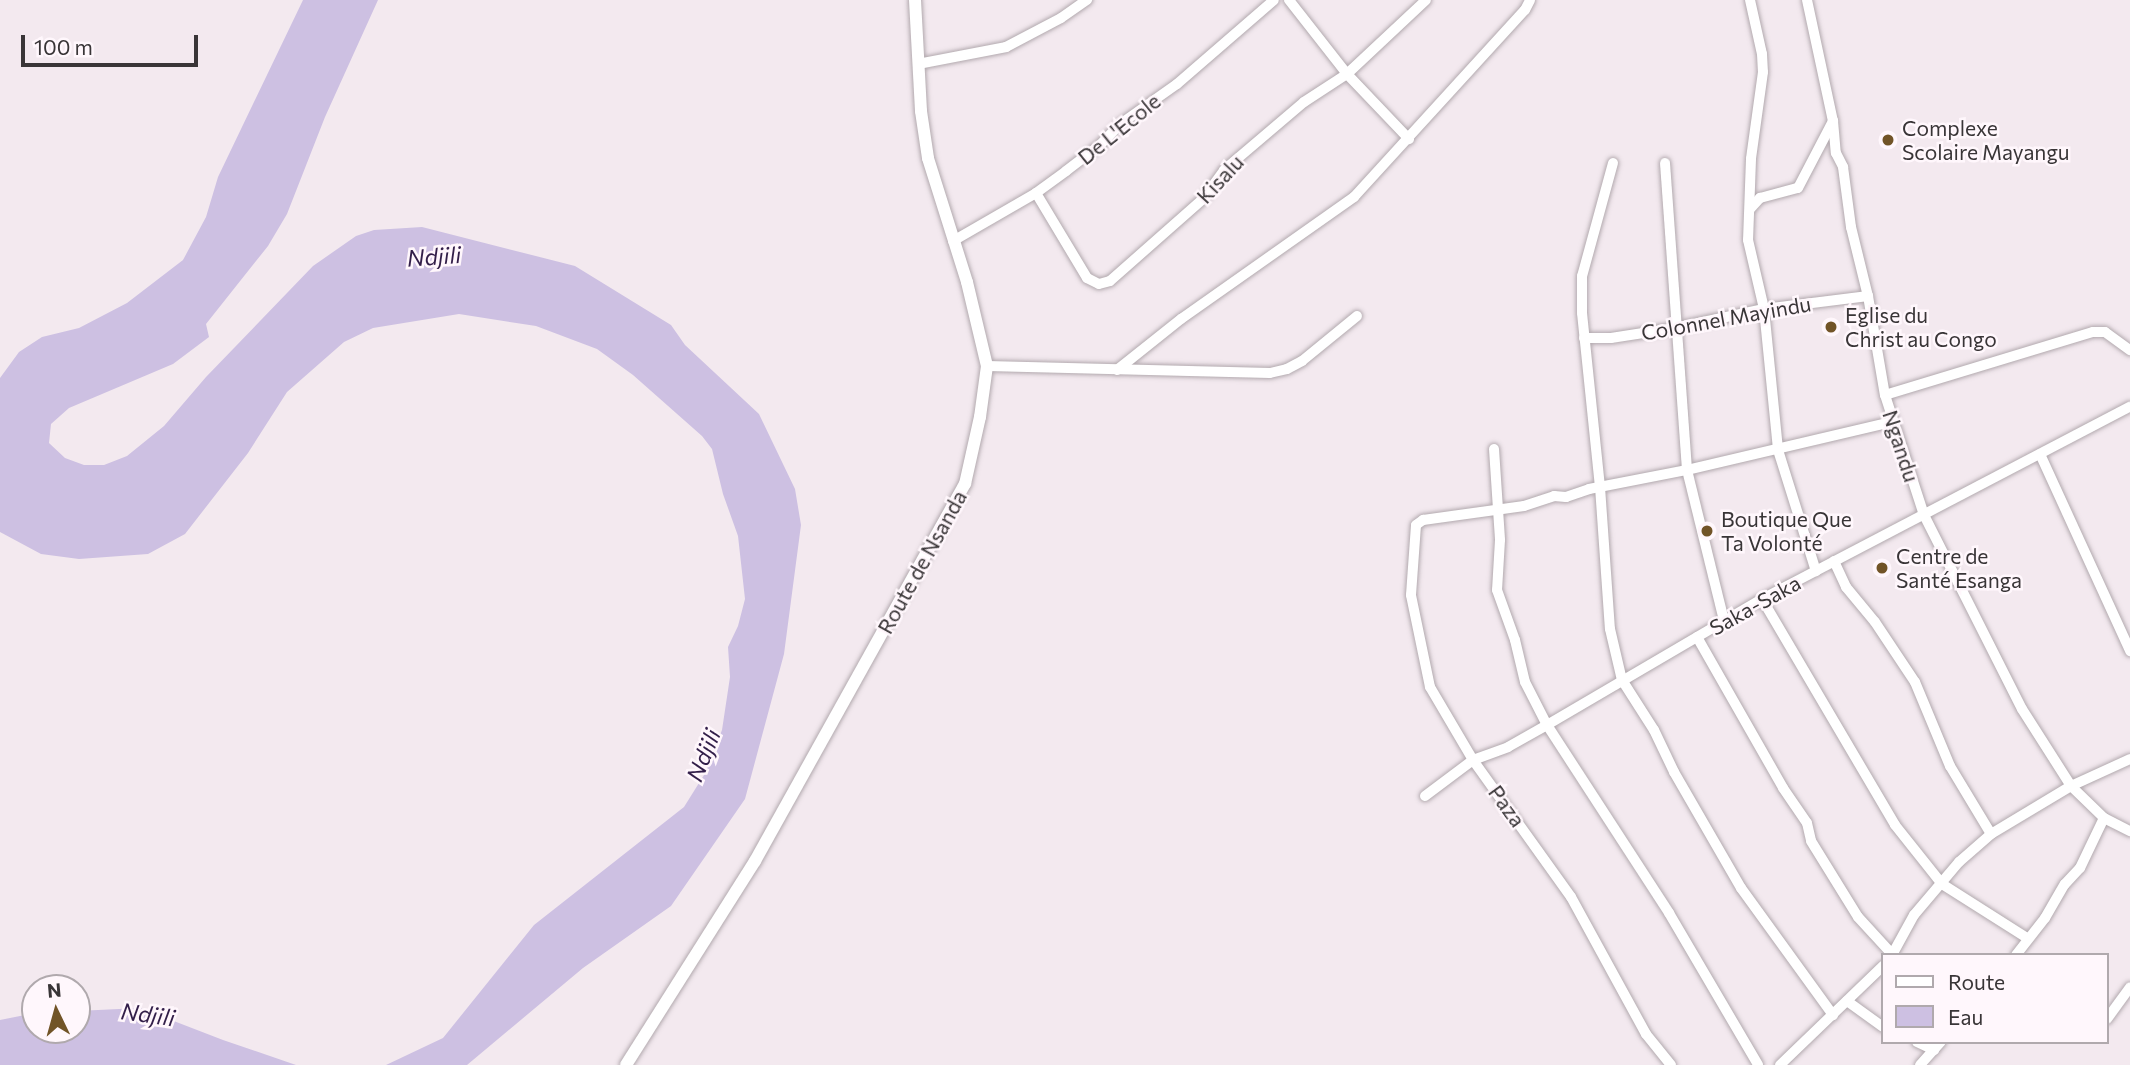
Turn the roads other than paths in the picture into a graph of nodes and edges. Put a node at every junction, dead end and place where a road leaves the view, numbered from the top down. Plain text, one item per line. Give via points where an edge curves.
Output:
1 (915, 0) edge
2 (1087, 0) edge
3 (1274, 0) edge
4 (1289, 0) edge
5 (1426, 0) edge
6 (1530, 0) edge
7 (1750, 0) edge
8 (1807, 0) edge
9 (918, 64) junction
10 (1347, 74) junction
11 (1833, 121) junction
12 (1409, 139) junction
13 (1613, 163) dead end
14 (1665, 163) dead end
15 (1036, 192) junction
16 (1750, 209) junction
17 (953, 241) junction
18 (1868, 296) junction
19 (1764, 309) junction
20 (1357, 316) dead end
21 (1675, 328) junction
22 (1584, 338) junction
23 (2130, 349) edge
24 (987, 366) junction
25 (1117, 370) junction
26 (1885, 396) junction
27 (2130, 407) edge
28 (1892, 422) junction
29 (1494, 449) dead end
30 (1778, 450) junction
31 (2040, 454) junction
32 (1687, 470) junction
33 (1600, 487) junction
34 (1496, 510) junction
35 (1924, 515) junction
36 (1834, 561) junction
37 (1816, 571) junction
38 (1762, 599) junction
39 (1724, 621) junction
40 (1697, 637) junction
41 (2130, 651) edge
42 (1622, 680) junction
43 (1547, 725) junction
44 (2130, 759) edge
45 (1473, 760) junction
46 (2071, 786) junction
47 (1425, 796) dead end
48 (2104, 818) junction
49 (2130, 831) edge
50 (1991, 834) junction
51 (1942, 884) junction
52 (2027, 938) junction
53 (1892, 953) edge
54 (1894, 953) edge
55 (2017, 953) edge
56 (1882, 967) edge
57 (2130, 987) edge
58 (1847, 1000) junction
59 (1833, 1015) junction
60 (2109, 1015) edge
61 (1882, 1026) edge
62 (1938, 1046) edge
63 (626, 1065) edge
64 (1671, 1065) edge
65 (1758, 1065) edge
66 (1780, 1065) edge
67 (1920, 1065) edge

1 - 9 street, Route de Nsanda
2 - 9 street via 1006,47
3 - 15 street, De L'Ecole via 1177,84
4 - 10 street
5 - 10 street, Kisalu
6 - 12 street
7 - 16 street via 1763,72 1751,159
8 - 11 street, Ngandu
9 - 17 street, Route de Nsanda via 928,158
10 - 12 street
10 - 15 street, Kisalu via 1304,102 1224,170 1204,198 1110,281 1099,284 1087,278
11 - 16 street via 1798,188 1760,198
11 - 18 street, Ngandu via 1850,227
12 - 25 street via 1354,197
13 - 22 street via 1582,276
14 - 21 street
15 - 17 street, De L'Ecole
16 - 19 street via 1748,240
17 - 24 street, Route de Nsanda
18 - 19 street, Colonnel Mayindu
18 - 26 street, Ngandu
19 - 21 street, Colonnel Mayindu
19 - 30 street
20 - 25 street via 1302,361 1270,373
21 - 22 street, Colonnel Mayindu
21 - 32 street
22 - 33 street
23 - 26 street via 2105,332 2093,332
24 - 25 street
24 - 63 street, Route de Nsanda via 965,484 755,861
26 - 28 street, Ngandu
27 - 31 street, Saka-Saka
28 - 30 street
28 - 35 street, Ngandu
29 - 34 street
30 - 32 street
30 - 37 street
31 - 35 street, Saka-Saka
31 - 41 street
32 - 33 street
32 - 39 street
33 - 34 street
33 - 42 street via 1611,629
34 - 43 street via 1500,540 1497,590 1516,640 1525,682
34 - 45 street, Paza via 1423,520 1416,525 1410,595 1427,680
35 - 36 street, Saka-Saka
35 - 46 street, Ngandu via 2022,709
36 - 37 street, Saka-Saka
36 - 50 street via 1846,587 1914,682 1950,766
37 - 38 street, Saka-Saka
38 - 39 street, Saka-Saka
38 - 51 street via 1895,825
39 - 40 street, Saka-Saka
40 - 42 street, Saka-Saka
40 - 53 street via 1857,917
42 - 43 street, Saka-Saka
42 - 59 street via 1741,888
43 - 45 street, Saka-Saka
43 - 65 street via 1670,913
44 - 46 street
45 - 47 street, Saka-Saka
45 - 64 street, Paza via 1572,897 1646,1034
46 - 48 street, Ngandu
46 - 50 street
48 - 49 street, Ngandu
48 - 52 street via 2080,868
50 - 51 street
51 - 52 street
51 - 54 street via 1914,915
52 - 55 street
56 - 58 street
57 - 60 street
58 - 59 street
58 - 61 street
59 - 66 street
62 - 67 street

